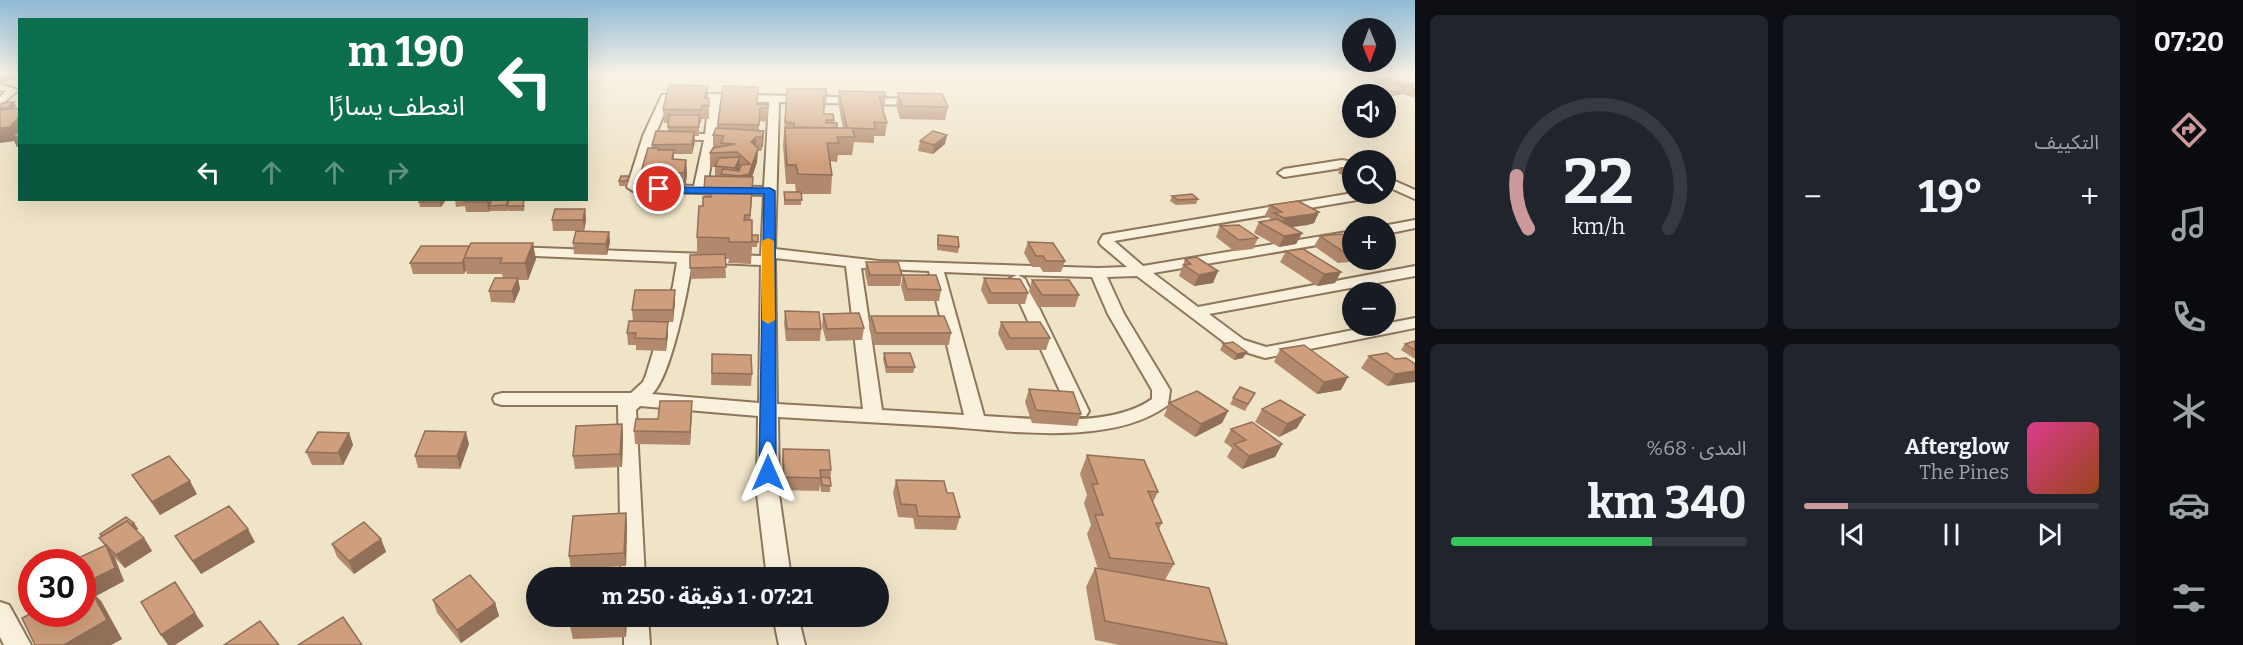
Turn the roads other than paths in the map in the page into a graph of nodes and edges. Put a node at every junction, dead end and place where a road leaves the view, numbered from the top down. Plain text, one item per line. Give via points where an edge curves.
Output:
1 (663, 104) edge
2 (714, 104) edge
3 (773, 104) edge
4 (649, 136) junction
5 (710, 136) junction
6 (767, 138) junction
7 (1342, 164) edge
8 (1284, 172) dead end
9 (1396, 186) edge
10 (1400, 188) junction
11 (1396, 189) edge
12 (700, 190) junction
13 (770, 191) junction
14 (1415, 195) edge
15 (1342, 199) edge
16 (1415, 224) edge
17 (1396, 228) edge
18 (1342, 237) edge
19 (491, 251) edge
20 (768, 257) junction
21 (685, 258) junction
22 (853, 262) junction
23 (935, 267) junction
24 (1014, 271) junction
25 (1140, 271) junction
26 (1415, 271) edge
27 (1098, 273) junction
28 (1195, 312) junction
29 (1415, 323) edge
30 (502, 399) dead end
31 (633, 399) junction
32 (768, 410) junction
33 (873, 416) junction
34 (976, 423) junction
35 (1086, 425) junction
36 (633, 567) edge
37 (778, 567) edge
38 (0, 613) edge
39 (637, 627) edge
40 (788, 627) edge
41 (18, 645) edge
42 (638, 645) edge
43 (792, 645) edge

1 - 4 street
2 - 5 street
3 - 6 street
4 - 5 street
4 - 12 street via 634,189
5 - 6 street
5 - 12 street
6 - 13 street
7 - 8 street
9 - 10 street
10 - 11 street
10 - 14 street
12 - 13 street
13 - 20 street
15 - 25 street via 1108,238 1110,247
16 - 17 street
18 - 25 street
19 - 21 street
20 - 21 street
20 - 22 street
20 - 32 street
21 - 31 street via 656,375 651,385
22 - 23 street
22 - 33 street
23 - 24 street
23 - 34 street
24 - 27 street
24 - 35 street
25 - 27 street
25 - 28 street
26 - 28 street
27 - 35 street via 1116,314 1161,390 1161,401 1152,410
28 - 29 street via 1238,344 1265,353
30 - 31 street
31 - 32 street
31 - 36 street via 626,408
32 - 33 street
32 - 37 street via 768,494
33 - 34 street
34 - 35 street
38 - 41 street
39 - 42 street
40 - 43 street

